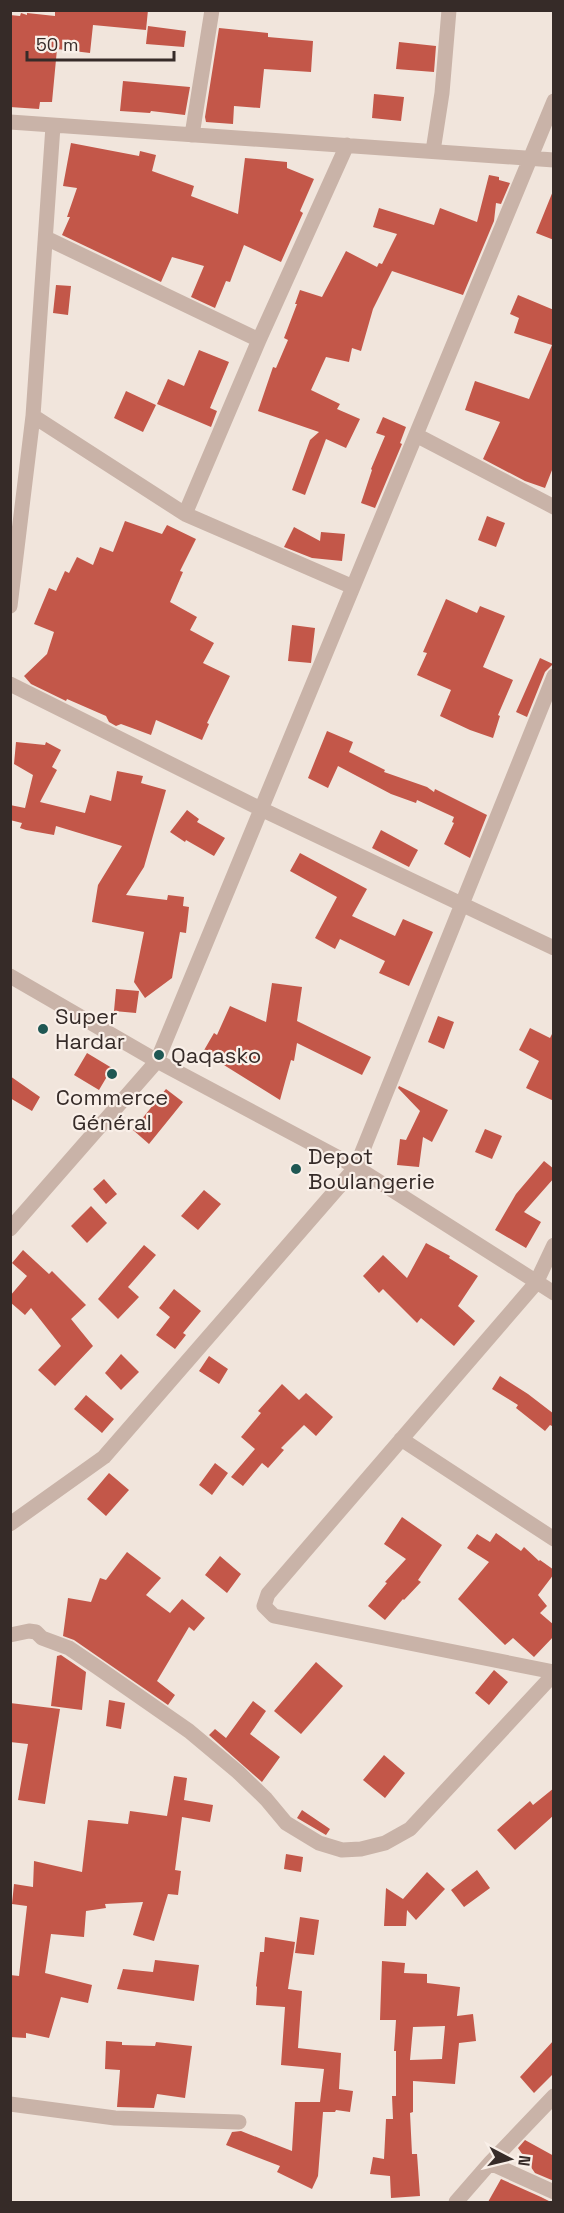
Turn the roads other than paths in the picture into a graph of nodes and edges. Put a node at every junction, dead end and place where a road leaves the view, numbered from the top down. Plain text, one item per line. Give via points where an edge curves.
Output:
1 (212, 10) edge
2 (449, 10) edge
3 (554, 101) edge
4 (10, 122) edge
5 (53, 126) junction
6 (192, 135) junction
7 (347, 145) junction
8 (433, 151) junction
9 (531, 158) junction
10 (554, 160) edge
11 (45, 238) junction
12 (259, 340) junction
13 (33, 416) junction
14 (416, 435) junction
15 (554, 507) edge
16 (185, 514) junction
17 (353, 587) junction
18 (10, 606) edge
19 (554, 676) edge
20 (10, 684) edge
21 (261, 809) junction
22 (461, 904) junction
23 (554, 948) edge
24 (10, 976) edge
25 (157, 1061) junction
26 (356, 1167) junction
27 (10, 1229) edge
28 (554, 1245) edge
29 (536, 1283) junction
30 (554, 1293) edge
31 (401, 1439) junction
32 (10, 1524) edge
33 (554, 1539) edge
34 (10, 1635) edge
35 (554, 1673) edge
36 (554, 2096) edge
37 (10, 2104) edge
38 (239, 2122) dead end
39 (489, 2163) junction
40 (554, 2192) edge
41 (456, 2202) edge

1 - 6 street
2 - 8 street
3 - 9 street
4 - 5 street
5 - 6 street
5 - 11 street
6 - 7 street
7 - 8 street
7 - 12 street
8 - 9 street
9 - 10 street
9 - 14 street
11 - 12 street
11 - 13 street
12 - 16 street
13 - 16 street
13 - 18 street
14 - 15 street
14 - 17 street
16 - 17 street
17 - 21 street
19 - 22 street
20 - 21 street
21 - 22 street
21 - 25 street
22 - 23 street
22 - 26 street
24 - 25 street
25 - 26 street
25 - 27 street
26 - 29 street
26 - 32 street via 104,1457
28 - 29 street
29 - 30 street
29 - 31 street
31 - 33 street
31 - 35 street via 268,1593 264,1606 274,1616
34 - 35 street via 36,1632 69,1648 189,1731 238,1772 286,1823 319,1843 342,1850 385,1843 410,1830
36 - 39 street
37 - 38 street via 115,2118
39 - 40 street
39 - 41 street

